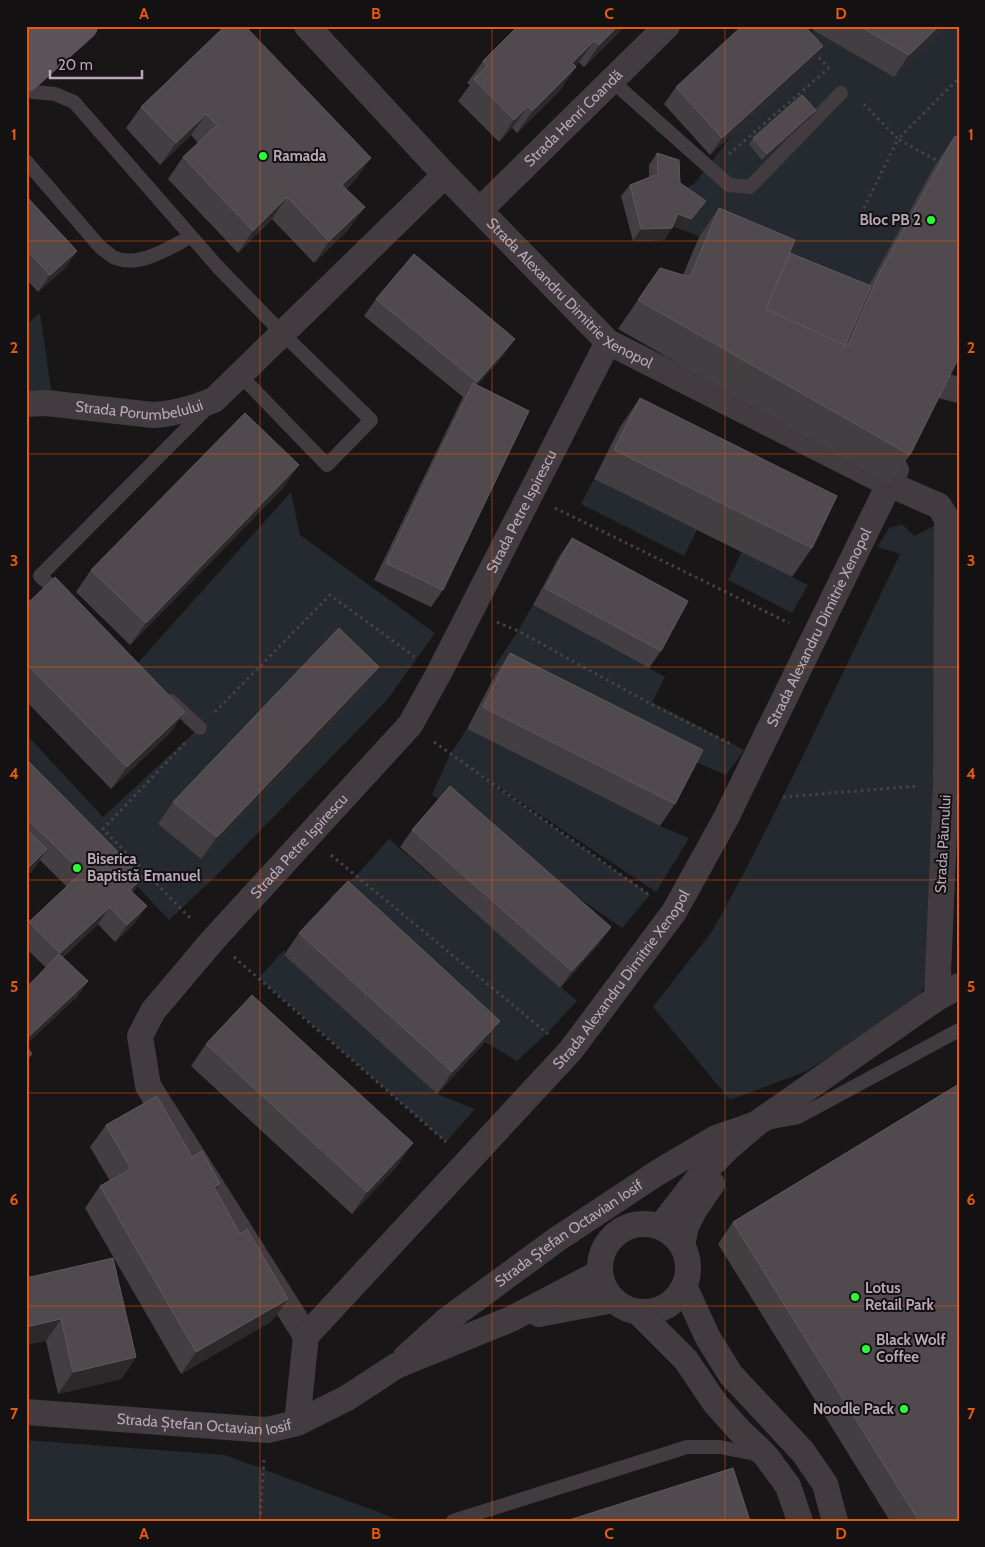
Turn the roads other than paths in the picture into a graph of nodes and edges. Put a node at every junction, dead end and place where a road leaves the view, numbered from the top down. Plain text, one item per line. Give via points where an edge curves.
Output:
1 (53, 26) edge
2 (84, 26) edge
3 (307, 26) edge
4 (667, 26) edge
5 (26, 51) edge
6 (26, 78) edge
7 (612, 81) junction
8 (26, 88) edge
9 (841, 93) dead end
10 (26, 162) edge
11 (445, 175) junction
12 (480, 210) junction
13 (190, 236) junction
14 (283, 334) junction
15 (608, 342) junction
16 (240, 376) junction
17 (949, 380) edge
18 (214, 400) junction
19 (26, 404) edge
20 (926, 410) edge
21 (906, 451) edge
22 (889, 484) junction
23 (75, 609) edge
24 (158, 688) edge
25 (200, 728) road end
26 (948, 992) edge
27 (959, 1030) edge
28 (756, 1124) junction
29 (661, 1226) junction
30 (682, 1245) junction
31 (599, 1273) junction
32 (684, 1286) junction
33 (613, 1300) junction
34 (638, 1312) junction
35 (511, 1320) junction
36 (306, 1336) junction
37 (396, 1366) junction
38 (26, 1412) edge
39 (297, 1423) junction
40 (766, 1456) junction
41 (453, 1521) edge
42 (800, 1521) edge
43 (835, 1521) edge

1 - 5 main road
2 - 6 main road
3 - 11 street, Strada Alexandru Dimitrie Xenopol
4 - 7 street, Strada Henri Coandă
7 - 9 lane via 729,185 750,186
7 - 12 street, Strada Henri Coandă
8 - 13 lane via 33,92 56,94 74,102
10 - 13 lane via 100,247 113,257 145,258 161,253
11 - 12 street, Strada Alexandru Dimitrie Xenopol
11 - 14 street, Strada Porumbelului
12 - 15 street, Strada Alexandru Dimitrie Xenopol
13 - 14 lane
14 - 16 street, Strada Porumbelului
14 - 16 lane via 371,420 327,465
15 - 22 street, Strada Alexandru Dimitrie Xenopol
15 - 36 street, Strada Petre Ispirescu via 410,725 213,940 153,1011 140,1036 148,1086
16 - 18 street, Strada Porumbelului
17 - 20 street
18 - 19 street, Strada Porumbelului via 168,414
18 - 23 lane via 40,576
21 - 22 street, Strada Alexandru Dimitrie Xenopol
22 - 26 street, Strada Păunului via 939,506 947,519
22 - 36 street, Strada Alexandru Dimitrie Xenopol via 726,818 674,912 571,1050
24 - 25 lane
26 - 28 street, Strada Ștefan Octavian Iosif
27 - 28 lane via 798,1117
28 - 29 street, Strada Ștefan Octavian Iosif via 700,1176
28 - 30 street, Strada Ștefan Octavian Iosif via 695,1209 686,1226
28 - 37 street, Strada Ștefan Octavian Iosif via 716,1138 556,1240 447,1320
29 - 30 street via 674,1234
29 - 31 street, Strada Ștefan Octavian Iosif via 646,1223 630,1225 616,1232 603,1250
30 - 32 street, Strada Ștefan Octavian Iosif via 688,1266
31 - 33 street
31 - 35 street, Strada Ștefan Octavian Iosif
32 - 34 street via 665,1307
32 - 43 street via 708,1338 732,1375 803,1452 825,1484
33 - 34 street
33 - 35 street, Strada Ștefan Octavian Iosif
34 - 40 street via 686,1360 715,1403
35 - 37 street, Strada Ștefan Octavian Iosif
36 - 39 street
37 - 39 street, Strada Ștefan Octavian Iosif via 347,1398
38 - 39 street, Strada Ștefan Octavian Iosif via 267,1430
40 - 41 lane via 720,1446 687,1446
40 - 42 street via 788,1486

